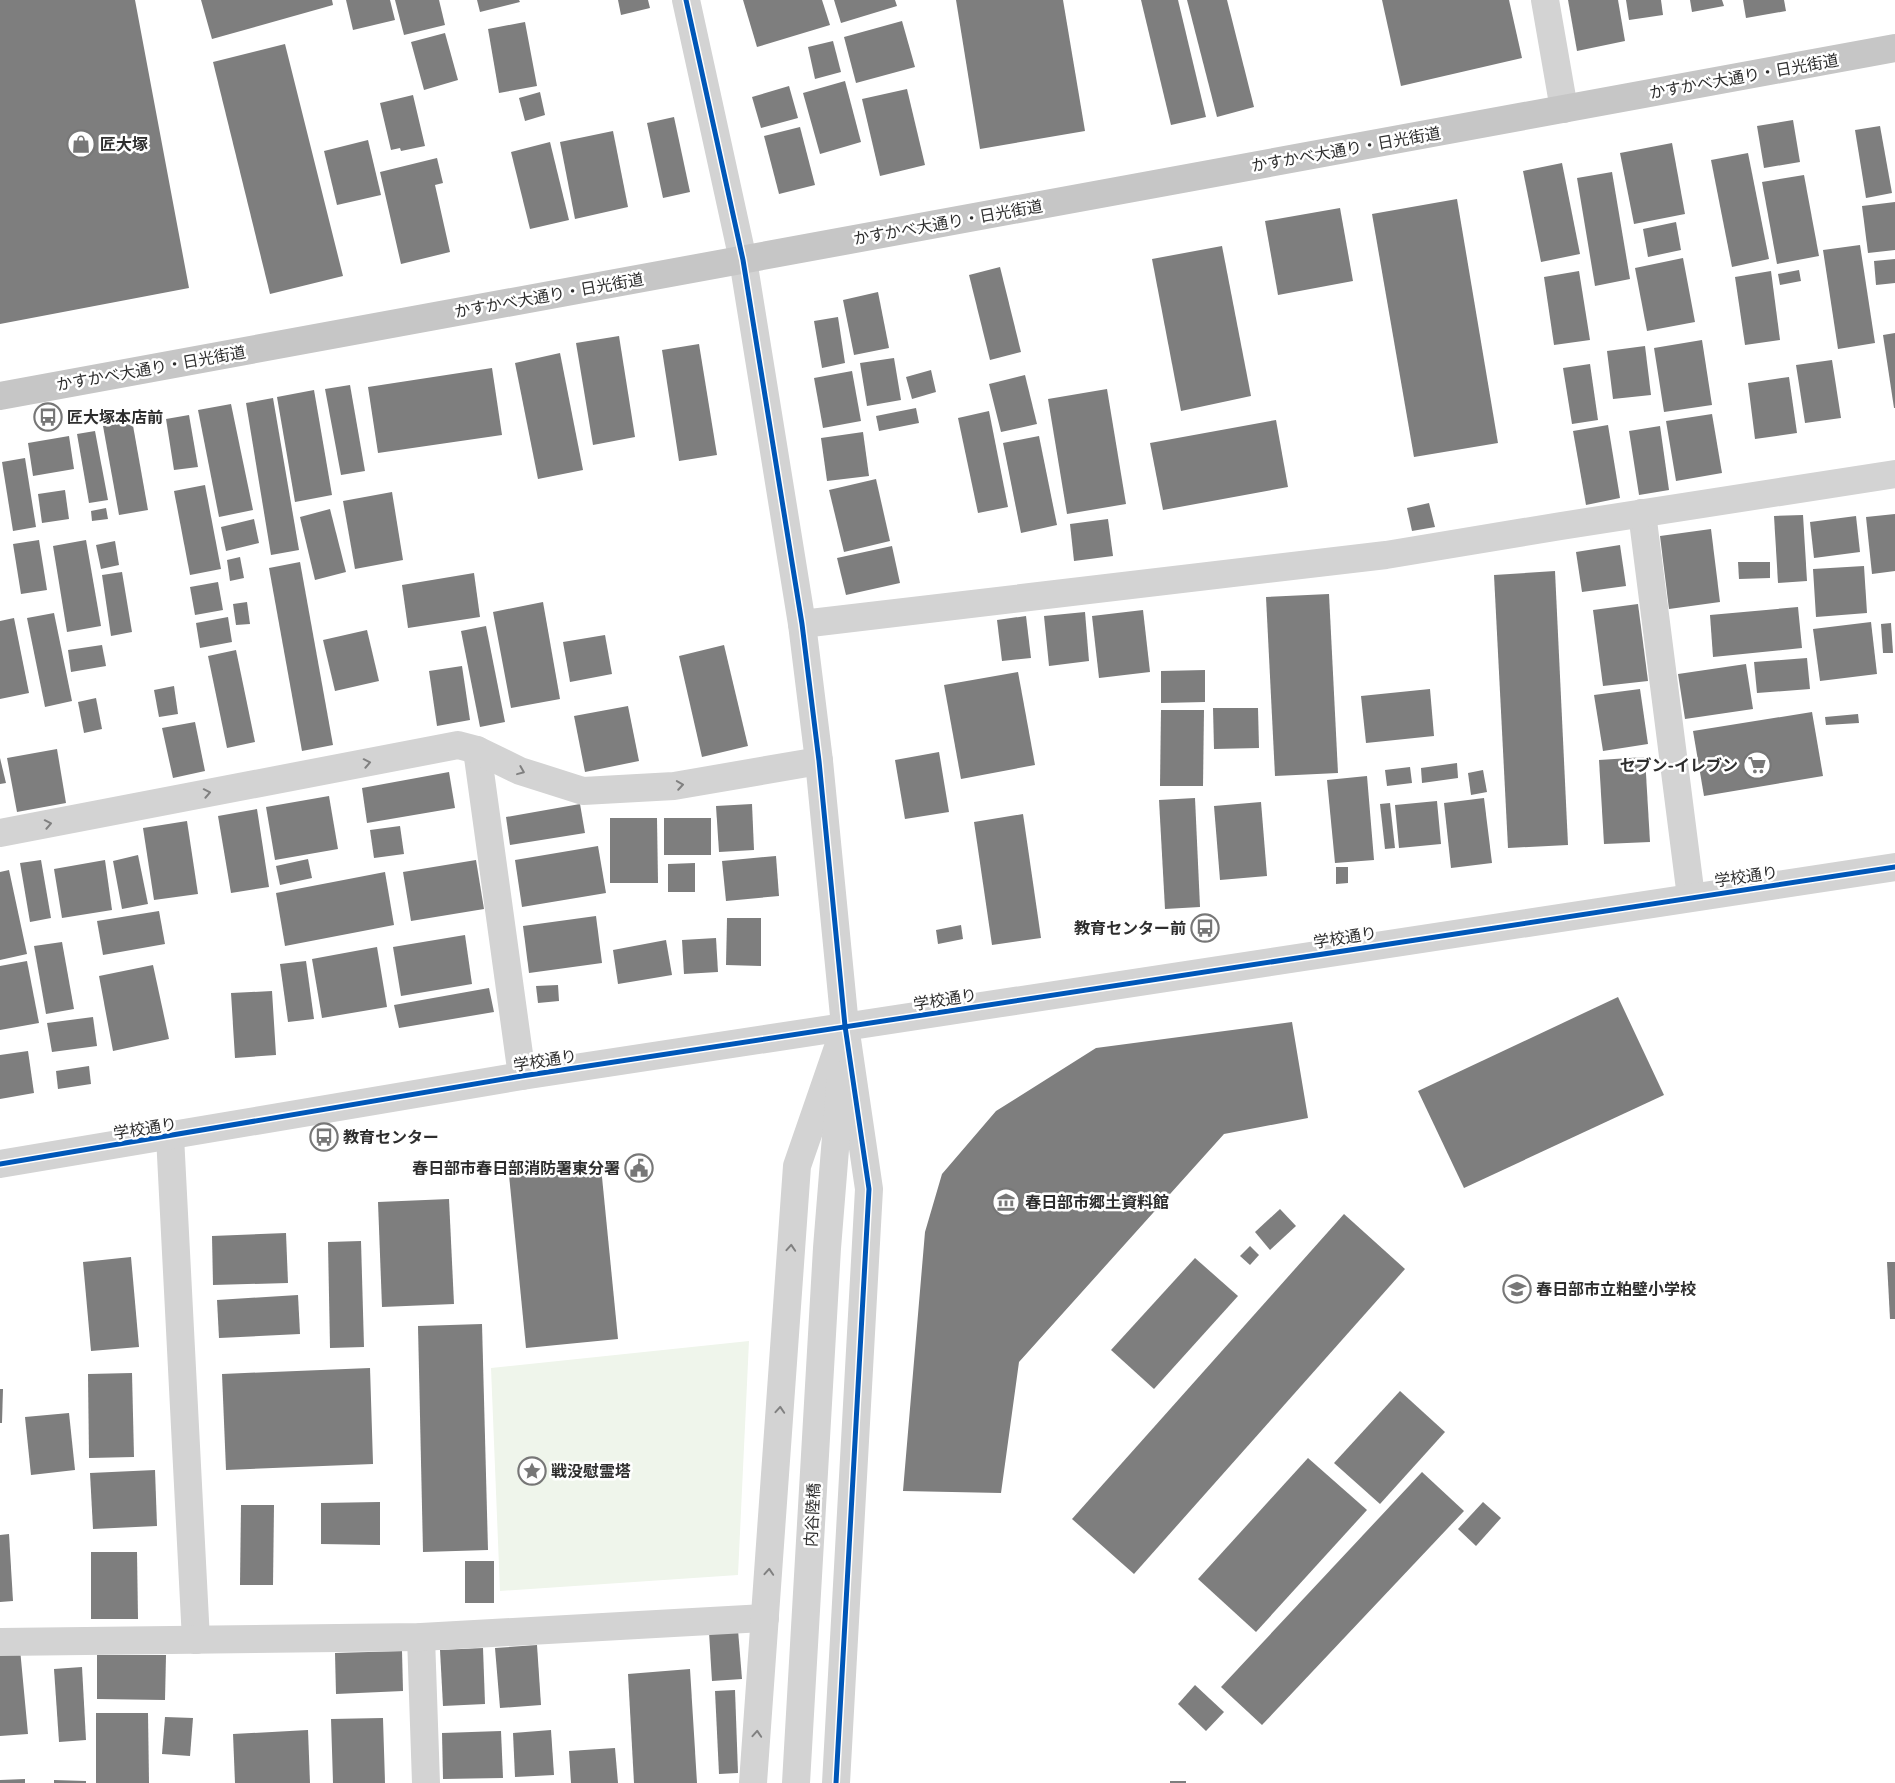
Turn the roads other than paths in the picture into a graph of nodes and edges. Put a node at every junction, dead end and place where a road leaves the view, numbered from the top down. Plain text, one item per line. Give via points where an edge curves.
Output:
1 (686, 0) edge
2 (1545, 0) edge
3 (1895, 48) edge
4 (1564, 109) junction
5 (743, 260) junction
6 (0, 396) edge
7 (1895, 474) edge
8 (1642, 513) junction
9 (802, 624) junction
10 (477, 750) junction
11 (820, 761) junction
12 (0, 833) edge
13 (1895, 867) edge
14 (1691, 897) junction
15 (845, 1026) junction
16 (522, 1076) junction
17 (170, 1136) junction
18 (0, 1164) edge
19 (765, 1618) junction
20 (422, 1637) junction
21 (196, 1640) junction
22 (0, 1642) edge
23 (426, 1783) edge
24 (753, 1783) edge
25 (796, 1783) edge
26 (836, 1783) edge

1 - 5 street
2 - 4 street
3 - 4 main road, かすかべ大通り・日光街道
4 - 5 main road, かすかべ大通り・日光街道
5 - 6 main road, かすかべ大通り・日光街道
5 - 9 street
7 - 8 street
8 - 9 street via 1386,556
8 - 14 street
9 - 11 street
10 -> 11 street via 520,771 583,791 674,786
12 -> 10 street via 458,745
10 - 16 street
11 - 15 street
13 - 14 street, 学校通り
14 - 15 street, 学校通り
15 - 16 street, 学校通り
19 -> 15 street via 797,1166
15 - 25 street, 内谷陸橋 via 827,1248
15 - 26 street via 869,1189
16 - 17 street, 学校通り
17 - 18 street, 学校通り
17 - 21 street
19 - 20 street
24 -> 19 street
20 - 21 street
20 - 23 street
21 - 22 street

